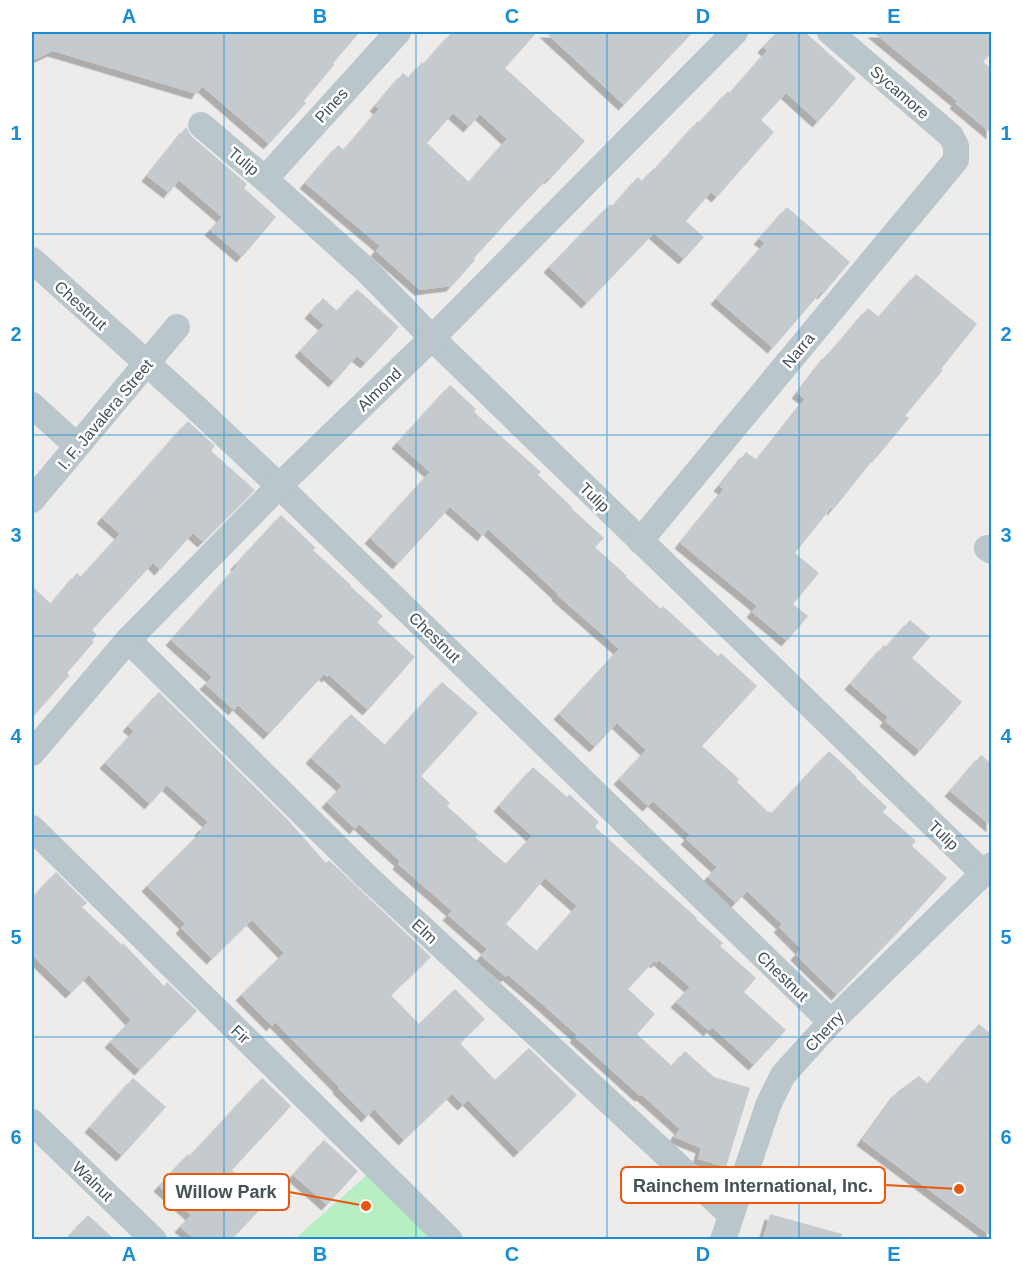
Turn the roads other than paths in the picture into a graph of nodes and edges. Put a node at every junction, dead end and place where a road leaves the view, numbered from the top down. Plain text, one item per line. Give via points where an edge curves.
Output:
1 (398, 32) edge
2 (735, 32) edge
3 (830, 32) edge
4 (201, 125) dead end
5 (956, 160) joint
6 (265, 179) junction
7 (32, 260) edge
8 (177, 327) dead end
9 (432, 338) junction
10 (147, 364) junction
11 (32, 405) edge
12 (77, 446) junction
13 (279, 486) junction
14 (32, 500) edge
15 (640, 541) junction
16 (128, 640) junction
17 (32, 753) edge
18 (32, 828) edge
19 (988, 869) edge
20 (831, 1022) junction
21 (32, 1122) edge
22 (731, 1215) junction
23 (154, 1239) edge
24 (450, 1239) edge
25 (723, 1239) edge

1 - 6 street, Pines
2 - 9 street, Almond
3 - 5 street, Sycamore via 951,136
4 - 6 street, Tulip
5 - 15 street, Narra
6 - 9 street, Tulip via 367,271
7 - 10 street, Chestnut
8 - 10 street, I. F. Javalera Street
9 - 13 street, Almond
9 - 15 street, Tulip
10 - 12 street, I. F. Javalera Street
10 - 13 street, Chestnut
11 - 12 street
12 - 14 street, I. F. Javalera Street
13 - 16 street, Almond
13 - 20 street, Chestnut
15 - 19 street, Tulip
16 - 17 street, Almond
16 - 22 street, Elm via 364,874
18 - 24 street, Fir
19 - 20 street, Cherry
20 - 22 street, Cherry via 783,1075 769,1103
21 - 23 street, Walnut
22 - 25 street, Cherry

